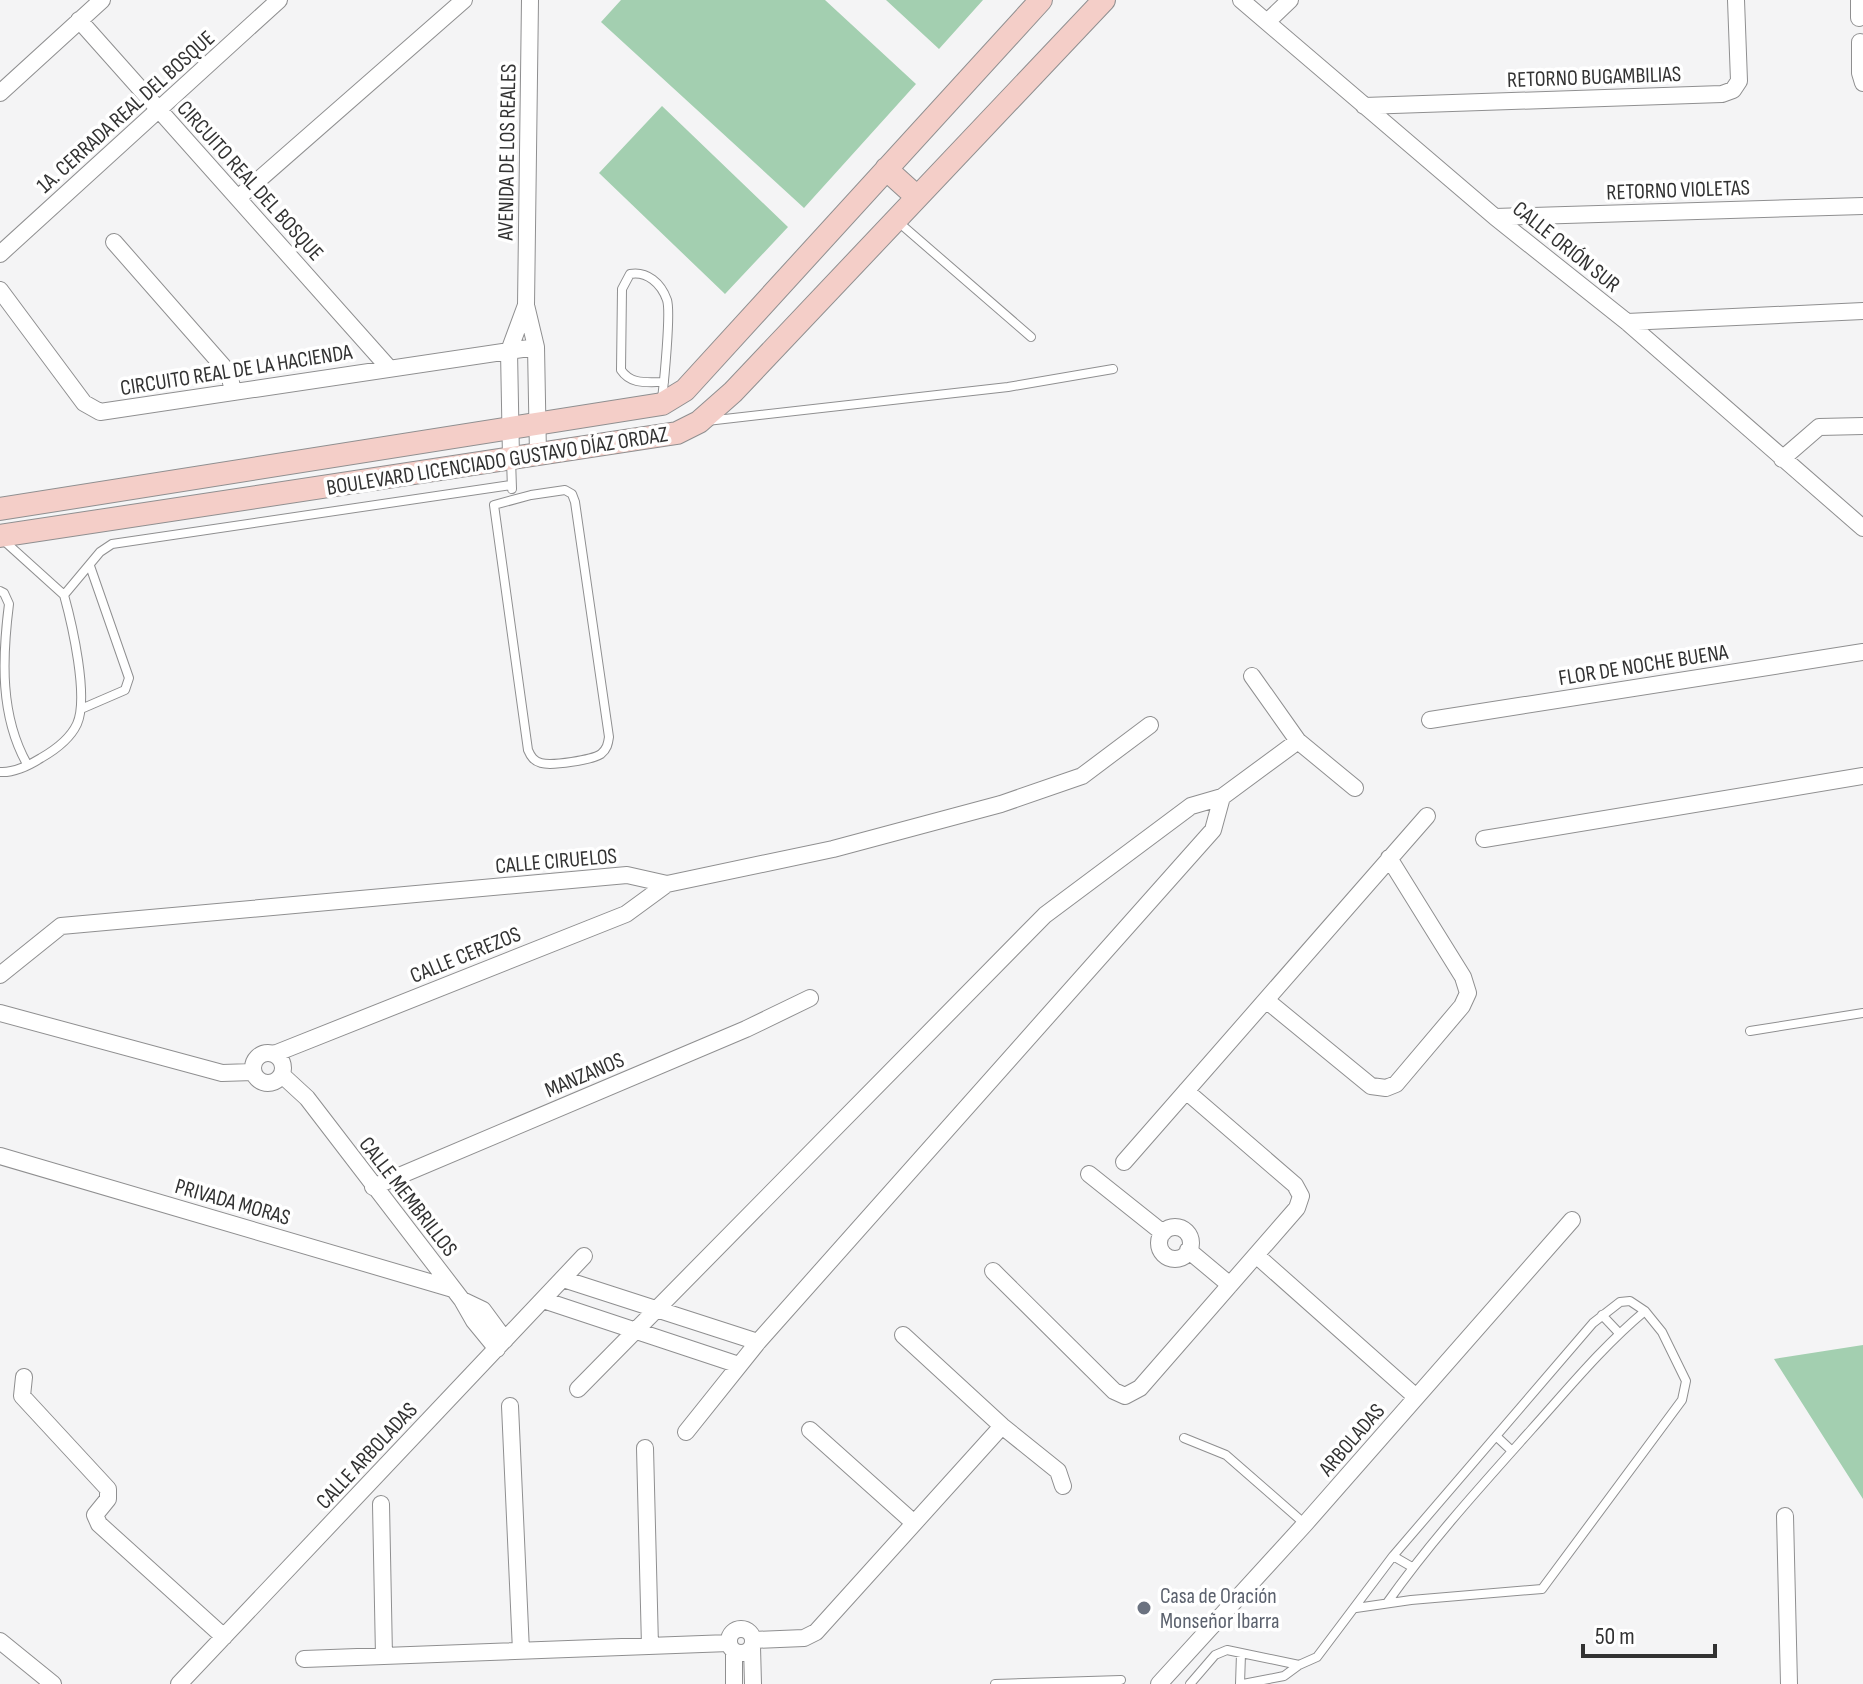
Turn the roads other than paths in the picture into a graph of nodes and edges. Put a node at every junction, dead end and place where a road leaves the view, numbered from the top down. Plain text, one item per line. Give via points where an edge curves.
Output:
1 (102, 0) edge
2 (279, 0) edge
3 (464, 0) edge
4 (530, 0) edge
5 (1041, 0) edge
6 (1104, 0) edge
7 (1241, 0) edge
8 (1290, 0) edge
9 (1736, 0) edge
10 (1859, 0) edge
11 (1859, 18) dead end
12 (79, 20) junction
13 (1267, 22) junction
14 (1860, 42) dead end
15 (1863, 83) edge
16 (0, 93) edge
17 (1364, 106) junction
18 (159, 109) junction
19 (886, 169) junction
20 (917, 197) junction
21 (238, 198) junction
22 (1863, 206) edge
23 (1495, 217) junction
24 (896, 220) junction
25 (114, 242) dead end
26 (0, 254) edge
27 (0, 290) edge
28 (526, 305) junction
29 (1863, 311) edge
30 (1627, 322) junction
31 (1031, 337) dead end
32 (536, 347) junction
33 (509, 351) junction
34 (389, 368) junction
35 (1113, 369) dead end
36 (233, 392) junction
37 (663, 393) junction
38 (699, 422) junction
39 (537, 425) junction
40 (1863, 426) edge
41 (509, 427) junction
42 (538, 455) junction
43 (511, 458) junction
44 (1782, 459) junction
45 (511, 485) junction
46 (512, 499) junction
47 (0, 509) edge
48 (1863, 528) edge
49 (0, 537) edge
50 (90, 566) junction
51 (0, 591) edge
52 (64, 595) junction
53 (1863, 652) edge
54 (1252, 676) dead end
55 (81, 709) junction
56 (1430, 720) dead end
57 (1150, 725) dead end
58 (1298, 741) junction
59 (27, 764) junction
60 (0, 772) edge
61 (1863, 776) edge
62 (1355, 788) dead end
63 (1222, 797) junction
64 (1427, 816) dead end
65 (1484, 839) dead end
66 (1389, 858) junction
67 (667, 884) junction
68 (0, 975) edge
69 (810, 998) dead end
70 (1266, 1000) junction
71 (0, 1013) edge
72 (1863, 1013) edge
73 (1750, 1031) dead end
74 (274, 1054) junction
75 (253, 1072) junction
76 (282, 1075) junction
77 (1186, 1091) junction
78 (0, 1156) edge
79 (1124, 1162) dead end
80 (1089, 1174) dead end
81 (373, 1187) junction
82 (1572, 1220) dead end
83 (1256, 1255) junction
84 (584, 1256) dead end
85 (993, 1271) dead end
86 (563, 1279) junction
87 (1230, 1285) junction
88 (458, 1294) junction
89 (543, 1300) junction
90 (655, 1310) junction
91 (1645, 1311) junction
92 (1602, 1315) junction
93 (634, 1331) junction
94 (1619, 1333) junction
95 (903, 1335) dead end
96 (758, 1342) junction
97 (501, 1344) junction
98 (739, 1365) junction
99 (24, 1377) dead end
100 (578, 1389) dead end
101 (1416, 1397) junction
102 (510, 1406) dead end
103 (1002, 1426) junction
104 (810, 1430) dead end
105 (686, 1432) dead end
106 (1496, 1436) junction
107 (1184, 1438) dead end
108 (645, 1448) dead end
109 (1512, 1451) junction
110 (1063, 1486) dead end
111 (381, 1504) dead end
112 (1785, 1516) dead end
113 (914, 1523) junction
114 (1305, 1524) junction
115 (1393, 1556) junction
116 (1412, 1567) junction
117 (1387, 1603) junction
118 (1356, 1608) junction
119 (224, 1637) junction
120 (0, 1641) edge
121 (753, 1643) junction
122 (650, 1646) junction
123 (731, 1647) junction
124 (521, 1651) junction
125 (1241, 1654) junction
126 (384, 1656) junction
127 (304, 1659) dead end
128 (1299, 1665) junction
129 (1121, 1680) dead end
130 (53, 1684) edge
131 (179, 1684) edge
132 (734, 1684) edge
133 (753, 1684) edge
134 (995, 1684) edge
135 (1159, 1684) edge
136 (1190, 1684) edge
137 (1241, 1684) edge
138 (1789, 1684) edge

1 - 12 street
2 - 18 street, 1A. CERRADA REAL DEL BOSQUE
3 - 21 street
4 - 28 street, AVENIDA DE LOS REALES
5 - 19 street, BOULEVARD LICENCIADO GUSTAVO DÍAZ ORDAZ
6 - 20 street, BOULEVARD LICENCIADO GUSTAVO DÍAZ ORDAZ
7 - 13 street, CALLE ORIÓN SUR
8 - 13 street
9 - 17 street, RETORNO BUGAMBILIAS via 1739,81 1722,94
10 - 11 street
12 - 16 street
12 - 18 street, CIRCUITO REAL DEL BOSQUE
13 - 17 street, CALLE ORIÓN SUR
14 - 15 street
17 - 23 street, CALLE ORIÓN SUR
18 - 21 street, CIRCUITO REAL DEL BOSQUE
18 - 26 street, 1A. CERRADA REAL DEL BOSQUE
19 - 20 street
19 - 37 street, BOULEVARD LICENCIADO GUSTAVO DÍAZ ORDAZ via 685,390
20 - 24 street, BOULEVARD LICENCIADO GUSTAVO DÍAZ ORDAZ
21 - 34 street, CIRCUITO REAL DEL BOSQUE
22 - 23 street, RETORNO VIOLETAS
23 - 30 street, CALLE ORIÓN SUR
24 - 31 lane
24 - 38 street, BOULEVARD LICENCIADO GUSTAVO DÍAZ ORDAZ
25 - 36 street via 229,373
27 - 36 street, CIRCUITO REAL DE LA HACIENDA via 84,403 100,412
28 - 32 street, AVENIDA DE LOS REALES
28 - 33 street, AVENIDA DE LOS REALES
29 - 30 street
30 - 44 street, CALLE ORIÓN SUR
32 - 33 street, CIRCUITO REAL DE LA HACIENDA
32 - 39 street, AVENIDA DE LOS REALES
33 - 34 street, CIRCUITO REAL DE LA HACIENDA
33 - 41 street
34 - 36 street, CIRCUITO REAL DE LA HACIENDA
35 - 38 lane via 1008,387
37 - 37 lane via 627,378 621,370 622,289 630,274 656,281 668,301
37 - 39 street, BOULEVARD LICENCIADO GUSTAVO DÍAZ ORDAZ
38 - 42 street, BOULEVARD LICENCIADO GUSTAVO DÍAZ ORDAZ via 677,433
39 - 41 street, BOULEVARD LICENCIADO GUSTAVO DÍAZ ORDAZ
39 - 42 street, AVENIDA DE LOS REALES
40 - 44 street via 1819,427
41 - 43 street
41 - 47 street, BOULEVARD LICENCIADO GUSTAVO DÍAZ ORDAZ
42 - 43 street, BOULEVARD LICENCIADO GUSTAVO DÍAZ ORDAZ
43 - 45 lane
43 - 49 street, BOULEVARD LICENCIADO GUSTAVO DÍAZ ORDAZ
44 - 48 street, CALLE ORIÓN SUR
45 - 46 lane
45 - 50 lane via 129,540 112,544
46 - 46 lane via 494,505 528,750 531,758 553,765 594,757 609,737 575,502 565,490
49 - 52 lane
50 - 52 lane
50 - 55 lane via 129,678 125,690
51 - 59 lane via 9,604 2,683 5,712 15,747
52 - 55 lane via 75,632
53 - 56 street, FLOR DE NOCHE BUENA
54 - 58 street
55 - 59 lane via 68,738
57 - 67 street, CALLE CIRUELOS via 1082,776 1001,804 833,849
58 - 62 street
58 - 63 street
59 - 60 lane
61 - 65 street
63 - 90 street via 1191,806 1045,915
63 - 96 street via 1213,830
64 - 66 street
66 - 70 street
66 - 70 street via 1468,993 1396,1084 1371,1086
67 - 68 street, CALLE CIRUELOS via 627,875 61,926
67 - 74 street, CALLE CEREZOS via 626,914
69 - 81 street, MANZANOS
70 - 77 street
71 - 75 street via 222,1073
72 - 73 lane
74 - 75 street via 263,1053
74 - 76 street via 283,1063
75 - 76 street via 259,1081 272,1083
76 - 81 street, CALLE MEMBRILLOS via 307,1098
77 - 79 street
77 - 83 street via 1295,1185 1301,1196 1297,1208
78 - 88 street, PRIVADA MORAS
80 - 87 street via 1163,1233 1160,1248 1166,1256 1181,1257 1188,1250
81 - 88 street, CALLE MEMBRILLOS
82 - 101 street, ARBOLADAS
83 - 87 street
83 - 101 street
84 - 86 street, CALLE ARBOLADAS
85 - 87 street via 1125,1396 1140,1388
86 - 89 street, CALLE ARBOLADAS
86 - 90 street
88 - 97 street, CALLE MEMBRILLOS via 474,1321
89 - 93 street
89 - 97 street, CALLE ARBOLADAS
90 - 93 street
90 - 96 street
91 - 92 lane via 1630,1301
91 - 94 lane
91 - 117 lane via 1662,1332 1686,1381 1682,1400 1542,1589
92 - 94 lane
92 - 106 lane
93 - 98 street
93 - 100 street
94 - 109 lane
95 - 103 street
96 - 98 street
97 - 119 street, CALLE ARBOLADAS
98 - 105 street
99 - 119 street via 22,1396 108,1489 108,1499 95,1515 99,1524
101 - 114 street, ARBOLADAS
102 - 124 street
103 - 110 street via 1058,1471
103 - 113 street
104 - 113 street
106 - 109 lane
106 - 115 lane
107 - 114 lane via 1226,1455
108 - 122 street
109 - 116 lane
111 - 126 street
112 - 138 street
113 - 121 street via 816,1632
114 - 135 street, ARBOLADAS
115 - 116 lane
115 - 118 lane
116 - 117 lane
117 - 118 lane
118 - 128 lane via 1317,1657
119 - 131 street, CALLE ARBOLADAS
120 - 130 street
121 - 123 street via 740,1629 734,1632
121 - 133 street
122 - 123 street
122 - 124 street
123 - 132 street
124 - 126 street
125 - 128 lane
125 - 136 lane via 1227,1650 1215,1655
125 - 137 lane
126 - 127 street
128 - 137 lane via 1284,1676
129 - 134 lane

